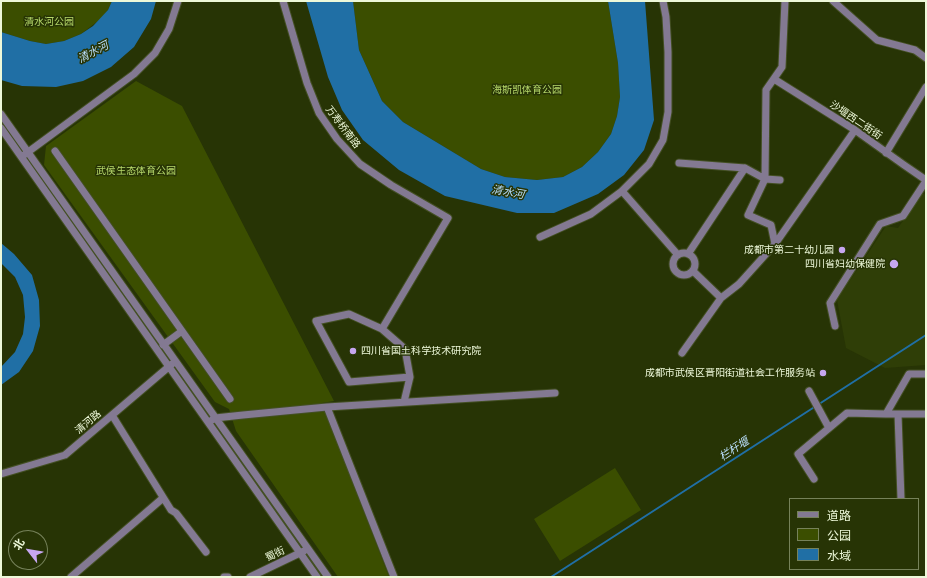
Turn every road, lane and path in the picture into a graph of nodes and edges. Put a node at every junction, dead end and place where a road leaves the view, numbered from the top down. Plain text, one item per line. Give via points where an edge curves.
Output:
1 (178, 1) edge
2 (283, 1) edge
3 (663, 1) edge
4 (785, 1) edge
5 (835, 2) edge
6 (926, 58) edge
7 (774, 79) junction
8 (926, 87) edge
9 (1, 114) edge
10 (1, 128) edge
11 (855, 130) junction
12 (55, 151) dead end
13 (886, 153) junction
14 (25, 154) junction
15 (679, 163) dead end
16 (745, 168) junction
17 (765, 179) junction
18 (780, 180) dead end
19 (926, 180) edge
20 (622, 192) junction
21 (540, 237) dead end
22 (774, 244) junction
23 (688, 254) junction
24 (678, 255) junction
25 (693, 271) junction
26 (721, 298) junction
27 (835, 326) dead end
28 (382, 329) junction
29 (182, 331) junction
30 (163, 345) junction
31 (682, 353) dead end
32 (172, 364) junction
33 (926, 374) edge
34 (410, 377) junction
35 (809, 391) dead end
36 (555, 393) dead end
37 (230, 399) dead end
38 (404, 402) junction
39 (327, 407) junction
40 (886, 414) junction
41 (898, 414) junction
42 (926, 414) edge
43 (112, 415) junction
44 (215, 418) junction
45 (208, 422) junction
46 (829, 428) junction
47 (1, 474) edge
48 (814, 479) dead end
49 (163, 498) junction
50 (900, 498) edge
51 (308, 549) junction
52 (206, 552) dead end
53 (300, 553) junction
54 (71, 577) edge
55 (224, 577) edge
56 (228, 577) edge
57 (250, 577) edge
58 (317, 577) edge
59 (328, 577) edge
60 (394, 577) edge

1 - 14 street via 169,29 155,53 134,74
2 - 28 street, 万寿桥南路 via 307,83 319,113 337,139 360,164 448,218
3 - 20 street via 668,52 668,112 662,140 648,164
4 - 7 street via 782,67
5 - 6 street via 877,40 915,50
7 - 11 street, 沙堰西二街街
7 - 17 street via 766,90
8 - 13 street
9 - 14 street
10 - 14 street
11 - 13 street, 沙堰西二街街
11 - 22 street
12 - 29 street
13 - 19 street, 沙堰西二街街
14 - 30 street
14 - 32 street
15 - 16 street
16 - 17 street
16 - 23 street
17 - 18 street
17 - 22 street via 748,215 771,225
19 - 27 street via 903,216 880,224 830,303
20 - 21 street via 591,214
20 - 24 street
22 - 26 street via 739,284
23 - 24 street
23 - 25 street via 695,261
24 - 25 street via 674,261 676,271 684,275
25 - 26 street
26 - 31 street
28 - 34 street via 405,349
28 - 34 street via 349,314 316,321 349,382
29 - 30 street
29 - 37 street
30 - 32 street
32 - 43 street, 清河路
32 - 44 street
32 - 45 street
33 - 40 street via 909,374
34 - 38 street
35 - 46 street
36 - 38 street
38 - 39 street
39 - 44 street
39 - 60 street
40 - 41 street
40 - 46 street via 847,413
41 - 42 street
41 - 50 street
43 - 47 street, 清河路 via 65,455
43 - 49 street
44 - 45 street
44 - 51 street
45 - 53 street
46 - 48 street via 798,454
49 - 52 street
49 - 54 street
51 - 53 street, 蜀街
51 - 59 street
53 - 57 street, 蜀街
53 - 58 street
55 - 56 street

